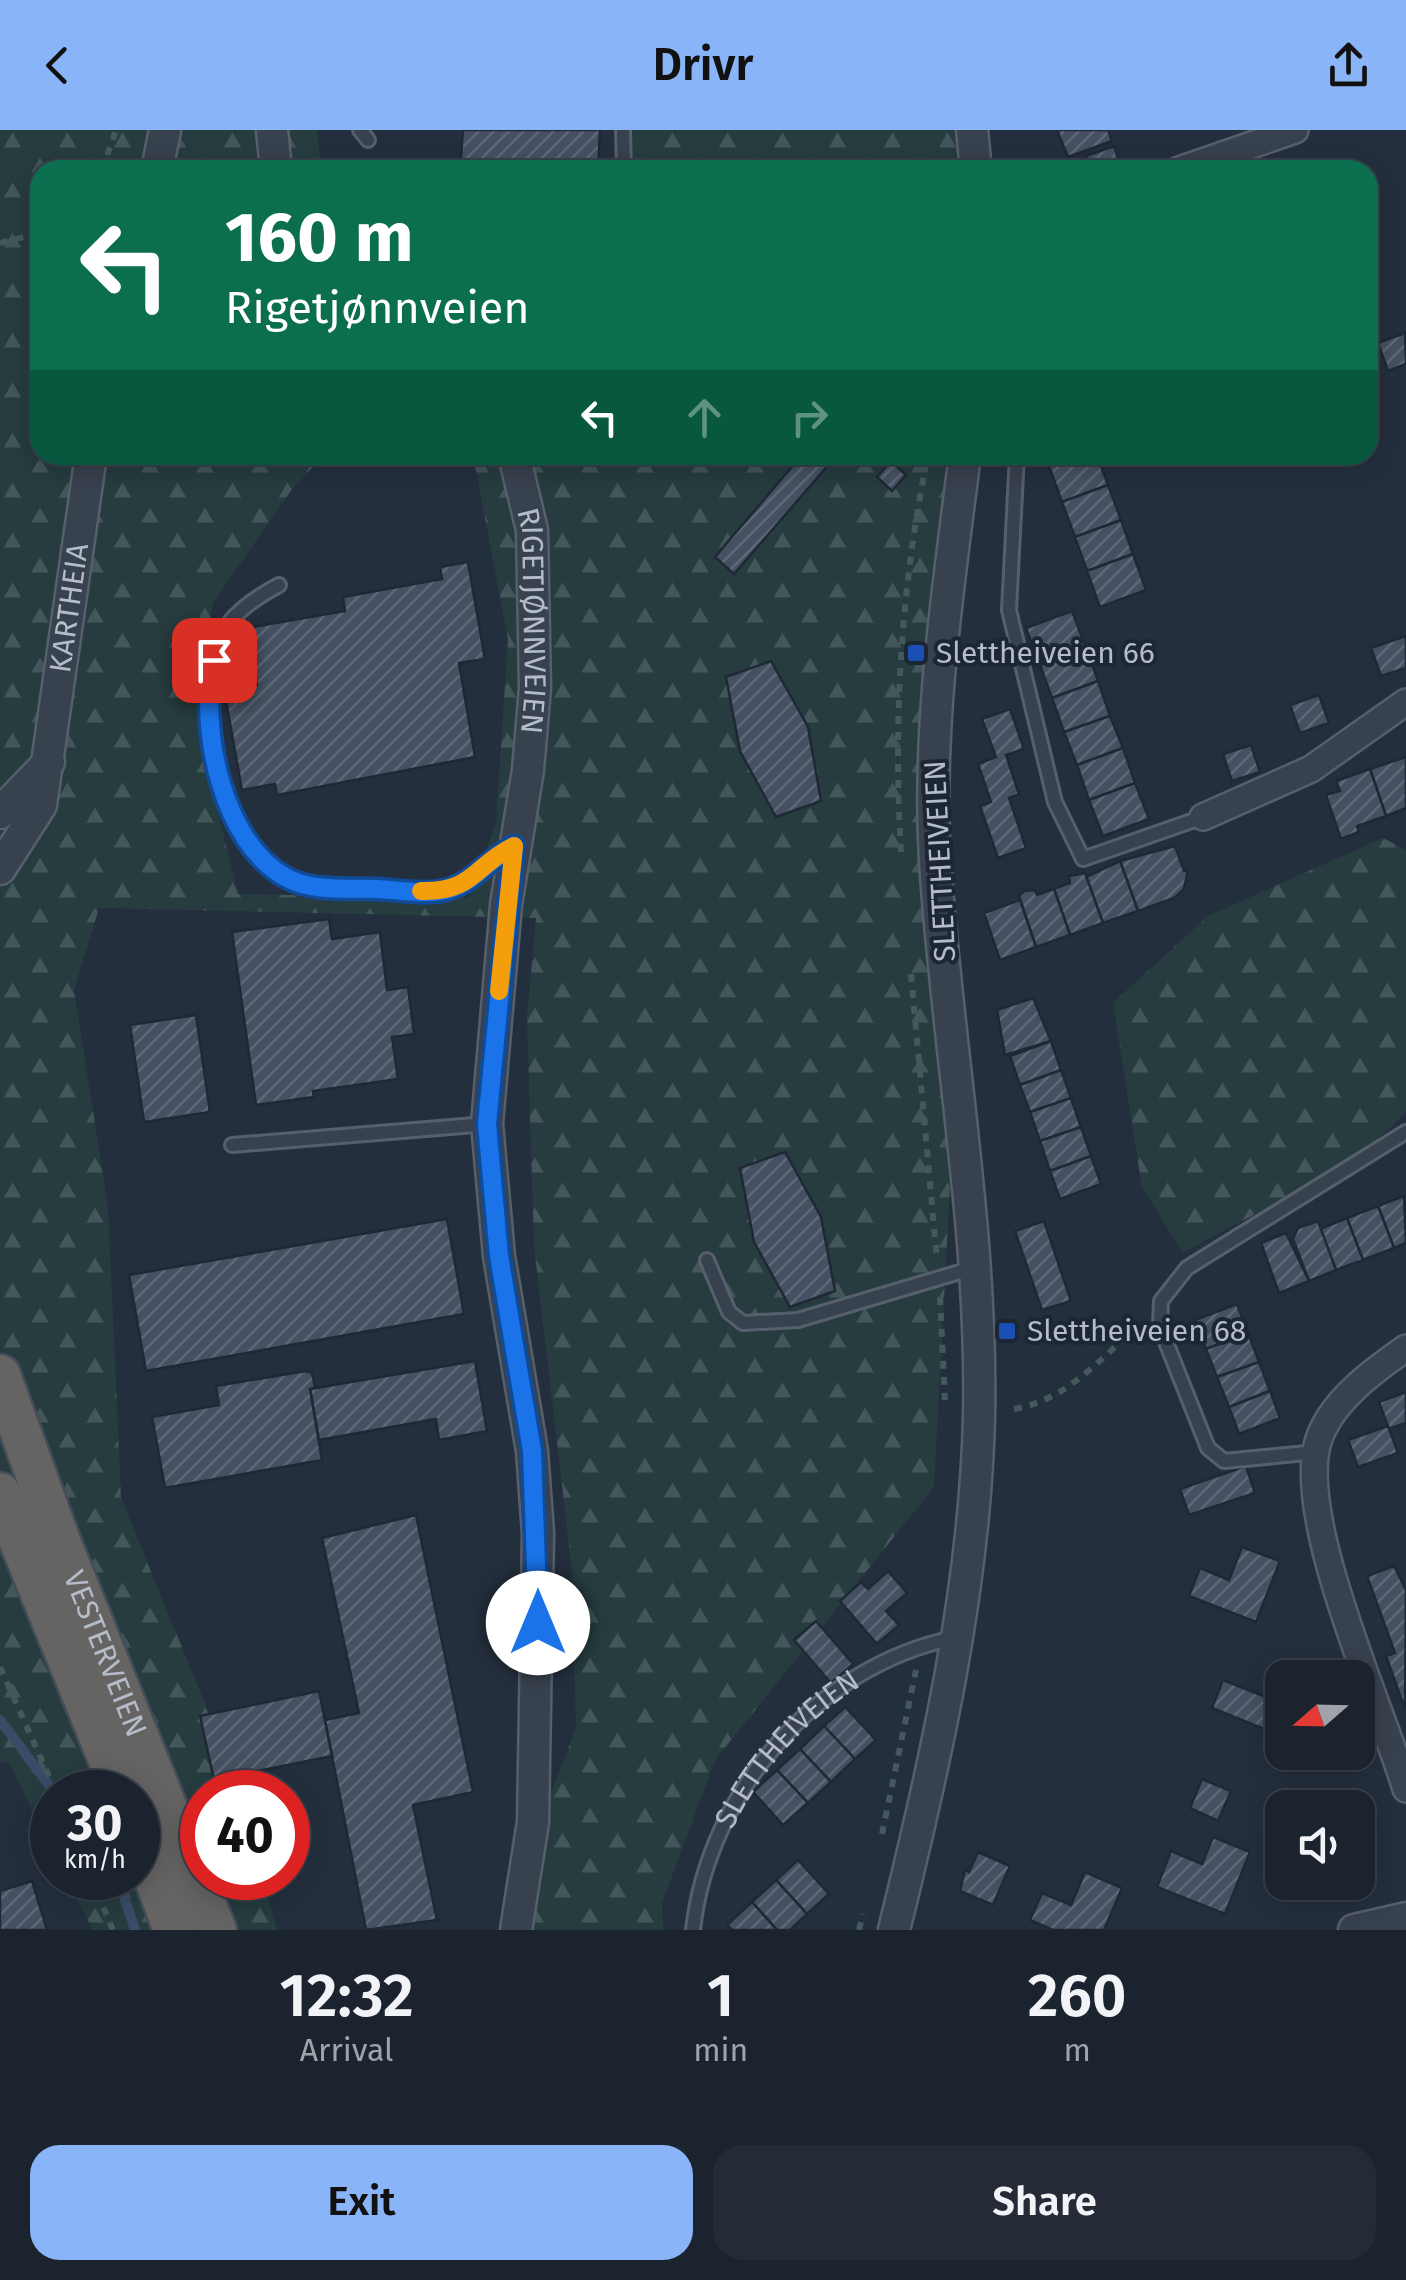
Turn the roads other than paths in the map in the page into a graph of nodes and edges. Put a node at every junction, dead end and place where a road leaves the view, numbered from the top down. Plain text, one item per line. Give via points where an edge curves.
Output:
1 (164, 130) edge
2 (272, 130) edge
3 (623, 130) edge
4 (972, 130) edge
5 (1295, 130) edge
6 (159, 160) edge
7 (275, 160) edge
8 (624, 160) edge
9 (975, 160) edge
10 (1208, 160) edge
11 (91, 465) edge
12 (516, 465) edge
13 (964, 465) edge
14 (1016, 465) edge
15 (279, 586) dead end
16 (1406, 702) edge
17 (49, 762) junction
18 (0, 813) edge
19 (1203, 817) joint
20 (514, 846) junction
21 (0, 868) edge
22 (487, 1124) junction
23 (1406, 1132) edge
24 (232, 1145) dead end
25 (707, 1260) dead end
26 (973, 1268) junction
27 (1406, 1348) edge
28 (0, 1375) edge
29 (1317, 1452) junction
30 (0, 1493) edge
31 (956, 1637) junction
32 (1401, 1755) edge
33 (113, 1770) edge
34 (1406, 1789) edge
35 (160, 1893) edge
36 (1406, 1918) edge
37 (903, 1926) edge
38 (174, 1930) edge
39 (216, 1930) edge
40 (516, 1930) edge
41 (693, 1930) edge
42 (1354, 1930) edge

1 - 6 street
2 - 7 street
3 - 8 lane
4 - 9 street
5 - 10 street
11 - 17 street, KARTHEIA
12 - 20 street, RIGETJØNNVEIEN via 532,530 536,609 528,770
13 - 26 street, SLETTHEIVEIEN via 939,686 935,840
14 - 19 lane via 1008,610 1066,830 1083,859
15 - 20 lane via 237,614 219,640 210,679 221,782 244,840 289,880 442,891 475,879 493,856
16 - 19 street via 1310,769
17 - 18 street
17 - 21 street, KARTHEIA via 41,805
20 - 22 street, RIGETJØNNVEIEN
22 - 24 lane
22 - 40 street, RIGETJØNNVEIEN via 538,1533 532,1822
23 - 29 lane via 1186,1268 1161,1301 1160,1327 1208,1448 1224,1461
25 - 26 lane via 729,1312 742,1324 798,1320
26 - 31 street, SLETTHEIVEIEN via 978,1434
27 - 29 street via 1332,1415
28 - 39 highway, VESTERVEIEN
29 - 32 street via 1314,1477 1332,1568
30 - 33 highway, VESTERVEIEN
31 - 37 street, SLETTHEIVEIEN
31 - 41 lane, SLETTHEIVEIEN via 922,1644 816,1706 753,1770 712,1848
32 - 34 street
35 - 38 highway
36 - 42 street

